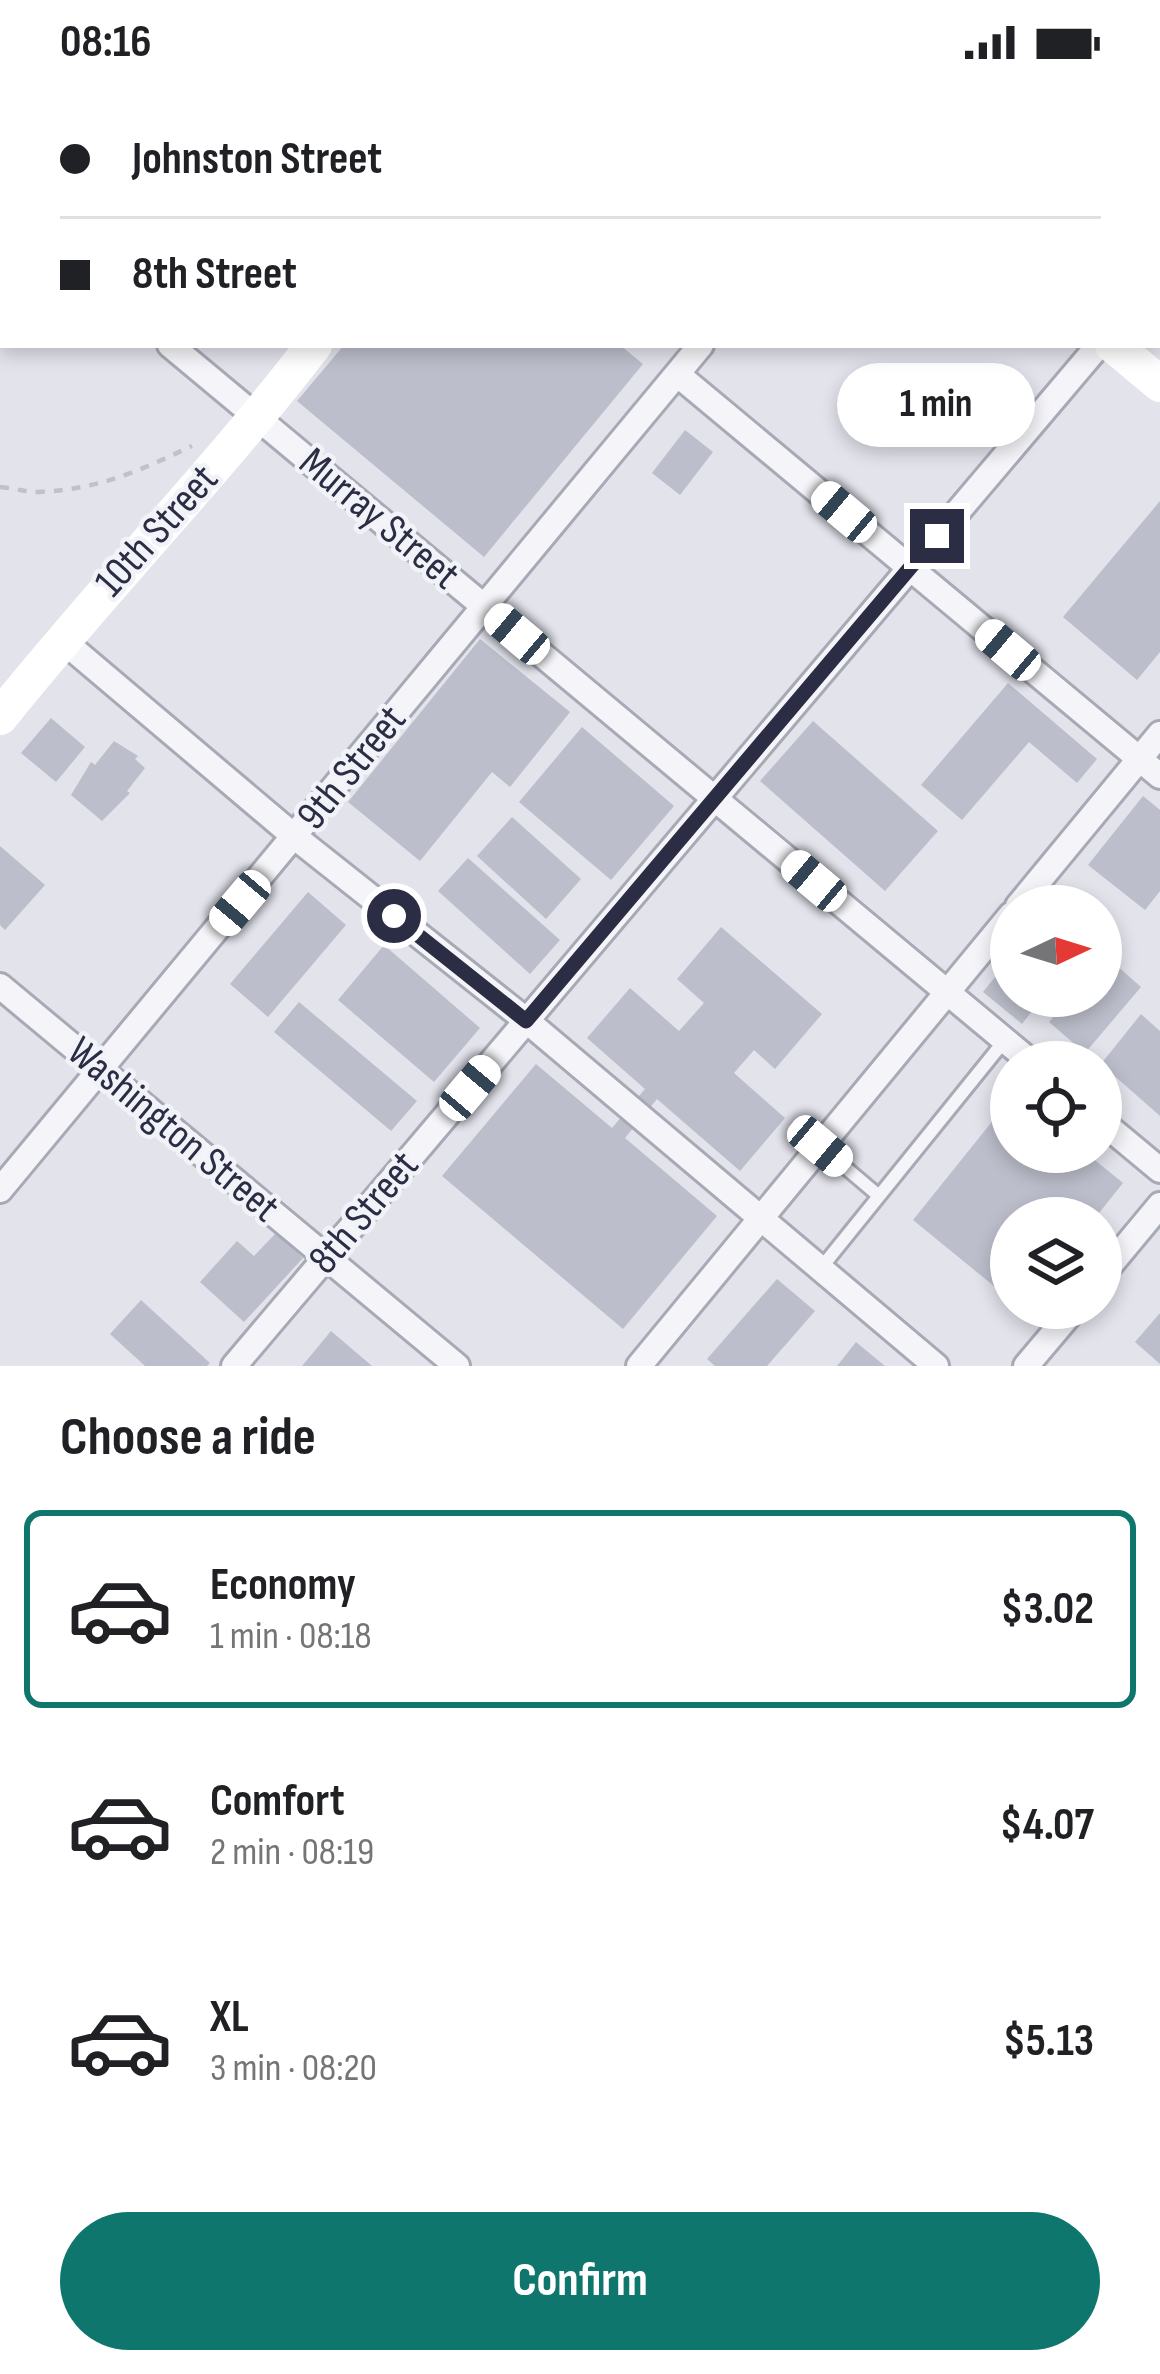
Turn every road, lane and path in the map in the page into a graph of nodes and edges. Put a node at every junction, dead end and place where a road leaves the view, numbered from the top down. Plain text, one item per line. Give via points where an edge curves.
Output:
1 (174, 348) edge
2 (312, 348) edge
3 (699, 348) edge
4 (1096, 348) edge
5 (1117, 348) edge
6 (677, 374) junction
7 (1160, 384) edge
8 (258, 418) junction
9 (207, 440) dead end
10 (0, 488) edge
11 (910, 568) junction
12 (484, 607) junction
13 (61, 639) junction
14 (0, 717) edge
15 (1160, 734) edge
16 (1140, 759) junction
17 (1160, 776) edge
18 (715, 799) junction
19 (296, 837) junction
20 (1035, 885) edge
21 (990, 940) edge
22 (0, 986) edge
23 (947, 992) junction
24 (526, 1021) junction
25 (1005, 1040) joint
26 (100, 1070) junction
27 (1122, 1138) edge
28 (820, 1146) junction
29 (1160, 1170) edge
30 (0, 1190) edge
31 (879, 1196) junction
32 (1160, 1205) edge
33 (760, 1219) junction
34 (1122, 1251) edge
35 (326, 1257) junction
36 (820, 1270) junction
37 (1058, 1329) edge
38 (234, 1366) edge
39 (457, 1366) edge
40 (638, 1366) edge
41 (936, 1366) edge
42 (1027, 1366) edge

1 - 8 street, Murray Street
2 - 8 main road, 10th Street
3 - 6 street, 9th Street
4 - 11 street, 8th Street
5 - 7 main road
6 - 11 street
6 - 12 street, 9th Street
8 - 12 street, Murray Street
8 - 13 main road, 10th Street
9 - 10 path via 99,485
11 - 16 street
11 - 18 street, 8th Street
12 - 18 street, Murray Street
12 - 19 street, 9th Street
13 - 14 main road, 10th Street
13 - 19 street
15 - 16 street
16 - 17 street
16 - 20 street
18 - 23 street, Murray Street
18 - 24 street, 8th Street
19 - 24 street
19 - 26 street, 9th Street
21 - 23 street
22 - 26 street, Washington Street
23 - 25 street, Murray Street
23 - 28 street
24 - 33 street
24 - 35 street, 8th Street
25 - 31 lane
26 - 30 street, 9th Street
26 - 35 street, Washington Street
27 - 29 street
28 - 31 lane
28 - 33 street
31 - 36 lane
32 - 34 street
33 - 36 street
33 - 40 street
35 - 38 street, 8th Street
35 - 39 street, Washington Street
36 - 41 street
37 - 42 street

